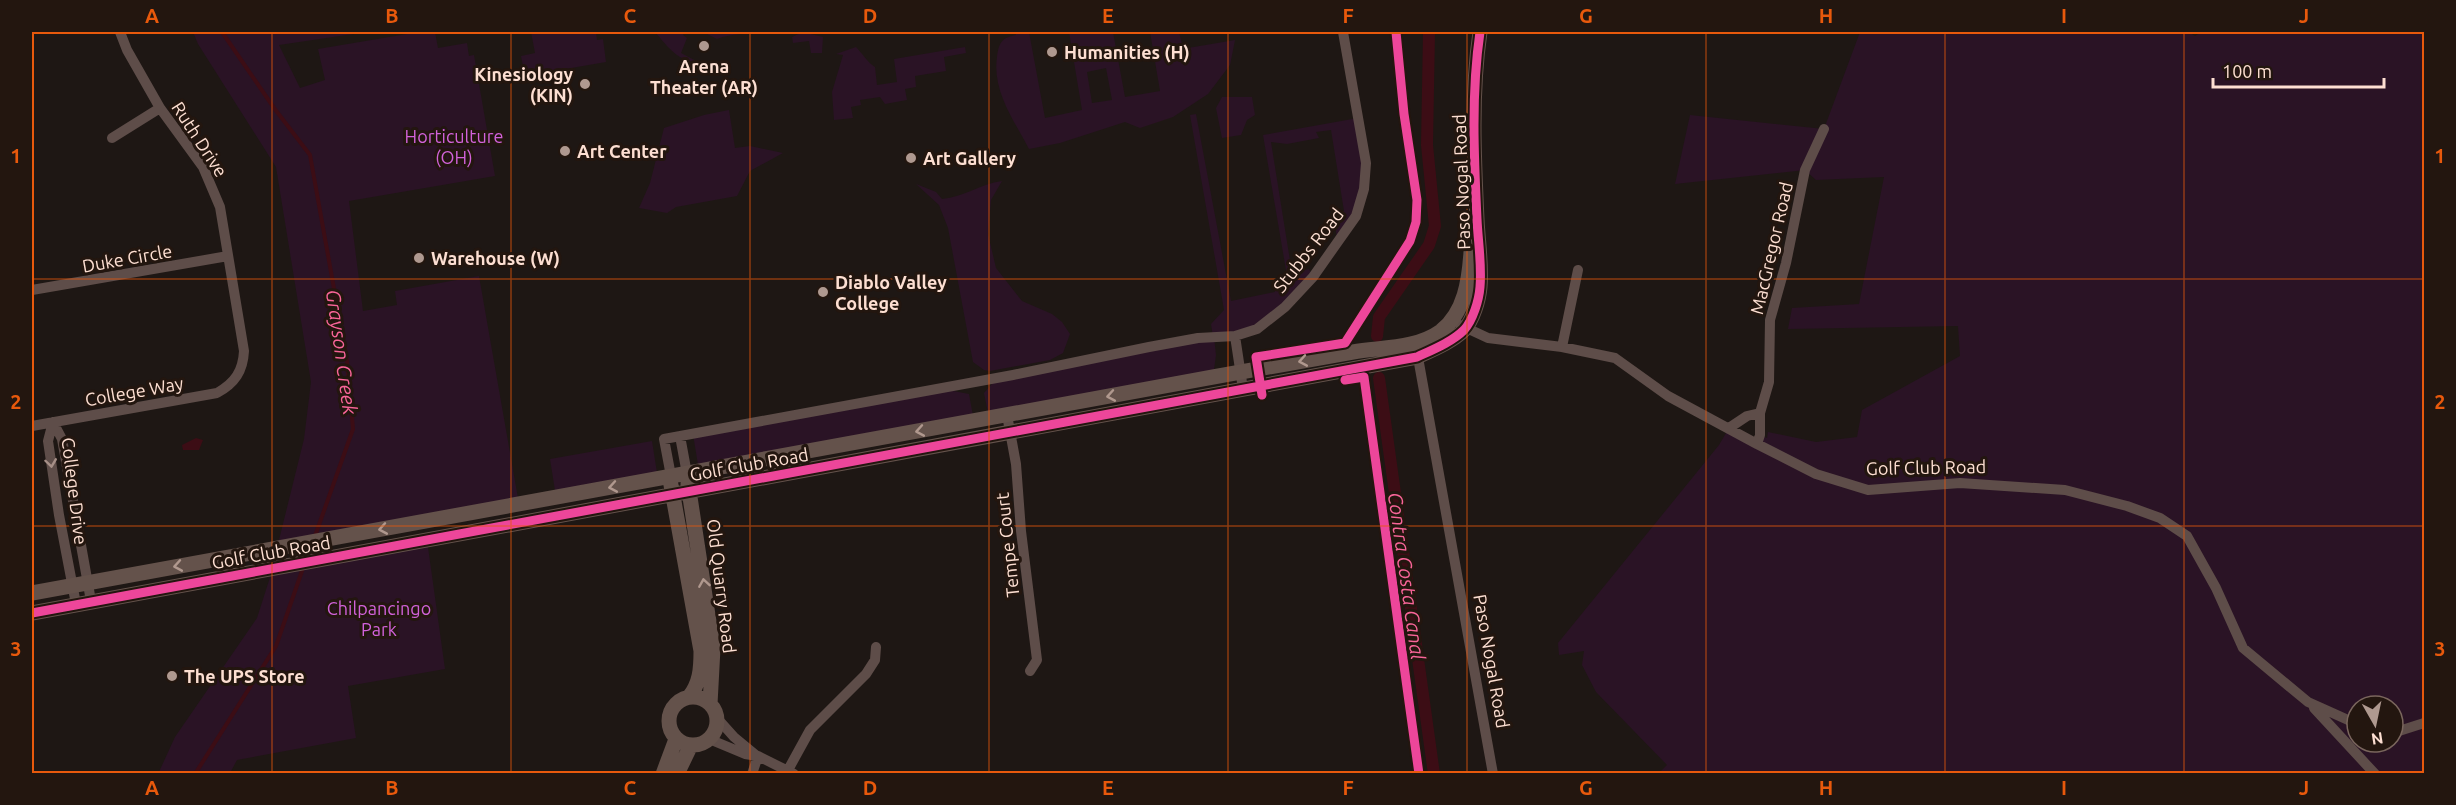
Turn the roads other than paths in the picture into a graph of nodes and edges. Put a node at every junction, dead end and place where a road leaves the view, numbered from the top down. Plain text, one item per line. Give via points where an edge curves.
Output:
1 (120, 32) edge
2 (1343, 32) edge
3 (1479, 32) edge
4 (160, 108) junction
5 (1824, 129) dead end
6 (112, 138) dead end
7 (1477, 223) junction
8 (228, 256) junction
9 (1578, 270) dead end
10 (32, 290) edge
11 (1452, 319) junction
12 (1465, 329) junction
13 (1235, 336) junction
14 (1562, 347) junction
15 (1361, 351) joint
16 (1416, 351) junction
17 (1240, 372) junction
18 (237, 378) joint
19 (1243, 389) junction
20 (1760, 413) junction
21 (1006, 415) junction
22 (53, 422) junction
23 (32, 426) edge
24 (1729, 428) junction
25 (1010, 432) junction
26 (680, 436) junction
27 (1757, 444) junction
28 (687, 474) junction
29 (671, 476) junction
30 (690, 491) junction
31 (671, 495) junction
32 (88, 583) junction
33 (72, 586) junction
34 (32, 593) edge
35 (84, 603) junction
36 (32, 613) edge
37 (876, 647) dead end
38 (1030, 671) dead end
39 (689, 697) junction
40 (2308, 702) junction
41 (710, 704) junction
42 (717, 718) junction
43 (2345, 719) edge
44 (2424, 723) edge
45 (2405, 729) edge
46 (676, 739) junction
47 (709, 739) junction
48 (691, 745) junction
49 (758, 756) junction
50 (791, 772) edge
51 (663, 774) edge
52 (677, 774) edge
53 (752, 774) edge
54 (1493, 774) edge
55 (2376, 774) edge

1 - 4 street, Ruth Drive
2 - 13 street, Stubbs Road via 1366,163 1356,216 1313,277 1285,307 1257,328
3 - 7 street, Paso Nogal Road via 1474,131
4 - 6 street
4 - 8 street, Ruth Drive via 213,187
5 - 20 street, MacGregor Road via 1805,170 1770,320 1768,382
7 - 11 street, Paso Nogal Road via 1469,277 1463,300
7 - 12 street, Paso Nogal Road via 1480,289
8 - 10 street, Duke Circle
8 - 18 street, Ruth Drive via 244,351
9 - 14 street
11 - 12 street, Golf Club Road
11 - 16 street, Paso Nogal Road
12 - 14 street, Golf Club Road via 1488,338
12 - 16 street, Golf Club Road via 1443,344
13 - 17 street
13 - 26 street, Stubbs Road via 1149,347
14 - 24 street, Golf Club Road via 1615,358 1668,396
15 - 16 street, Paso Nogal Road
15 -> 17 street, Golf Club Road
16 - 19 street, Golf Club Road
16 - 54 street, Paso Nogal Road
17 - 19 street
17 -> 21 street, Golf Club Road
18 - 22 street, College Way via 217,393
19 - 25 street, Golf Club Road
20 - 24 street
20 - 27 street, MacGregor Road
21 - 25 street, Tempe Court
21 -> 28 street, Golf Club Road
22 - 23 street, College Way
22 - 32 street, College Drive via 62,439
22 -> 33 street, College Drive via 48,441
24 - 27 street, Golf Club Road
25 - 30 street, Golf Club Road
25 - 38 street, Tempe Court via 1037,660
26 - 28 street
26 - 29 street, Stubbs Road via 664,439
27 - 40 street, Golf Club Road via 1816,474 1868,490 1960,483 2065,490 2160,518 2187,536 2243,648
28 - 29 street, Golf Club Road
28 - 30 street, Old Quarry Road
29 - 31 street, Old Quarry Road
29 -> 32 street, Golf Club Road
30 - 31 street, Golf Club Road
41 -> 30 street, Old Quarry Road via 712,640
31 - 35 street, Golf Club Road
31 - 39 street, Old Quarry Road via 701,651 700,676
32 - 33 street, Golf Club Road
32 - 35 street, College Drive
33 - 34 street, Golf Club Road
33 - 35 street, College Drive
35 - 36 street, Golf Club Road
37 - 50 street via 875,660 866,674 810,730
39 - 41 street
39 - 46 street, Old Quarry Road via 676,703 669,715 669,727
40 - 43 street, Golf Club Road
40 - 55 street
41 - 42 street, Old Quarry Road
42 - 47 street
42 - 49 street
44 - 45 street
46 - 48 street
46 - 51 street
47 - 48 street
47 - 49 street
48 - 52 street
49 - 50 street
49 - 53 street

